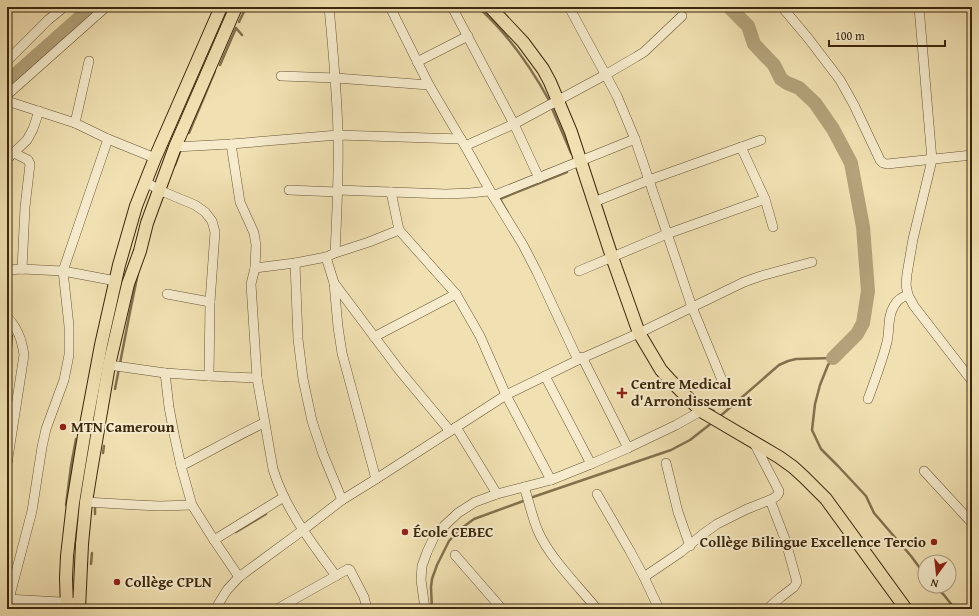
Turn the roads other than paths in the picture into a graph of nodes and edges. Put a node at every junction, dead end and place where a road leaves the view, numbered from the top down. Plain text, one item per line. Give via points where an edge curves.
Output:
1 (64, 7) edge
2 (106, 7) edge
3 (221, 7) edge
4 (236, 7) edge
5 (329, 7) edge
6 (390, 7) edge
7 (452, 7) edge
8 (490, 7) edge
9 (569, 7) edge
10 (782, 7) edge
11 (919, 7) edge
12 (682, 16) dead end
13 (468, 36) junction
14 (7, 61) edge
15 (89, 61) dead end
16 (417, 62) junction
17 (605, 75) junction
18 (281, 76) dead end
19 (336, 78) junction
20 (429, 85) junction
21 (7, 96) edge
22 (558, 100) junction
23 (7, 101) edge
24 (39, 112) junction
25 (75, 123) junction
26 (514, 124) junction
27 (338, 136) junction
28 (108, 139) junction
29 (636, 139) junction
30 (761, 140) dead end
31 (463, 143) junction
32 (231, 144) junction
33 (175, 147) junction
34 (741, 147) junction
35 (972, 155) edge
36 (10, 156) edge
37 (155, 158) junction
38 (932, 160) junction
39 (581, 161) junction
40 (539, 178) junction
41 (649, 180) junction
42 (146, 182) junction
43 (160, 190) junction
44 (288, 190) dead end
45 (337, 191) junction
46 (391, 192) junction
47 (491, 194) junction
48 (764, 199) junction
49 (594, 202) junction
50 (773, 227) dead end
51 (399, 230) junction
52 (667, 234) junction
53 (335, 253) junction
54 (326, 257) junction
55 (612, 257) junction
56 (812, 262) dead end
57 (295, 263) junction
58 (22, 268) junction
59 (255, 268) junction
60 (7, 270) edge
61 (63, 271) junction
62 (580, 271) dead end
63 (116, 281) junction
64 (334, 283) junction
65 (167, 294) dead end
66 (456, 294) junction
67 (908, 295) junction
68 (210, 302) junction
69 (692, 307) junction
70 (7, 316) edge
71 (639, 333) junction
72 (374, 337) junction
73 (580, 358) junction
74 (109, 365) junction
75 (165, 372) junction
76 (209, 376) junction
77 (545, 376) junction
78 (257, 378) junction
79 (972, 381) edge
80 (724, 385) dead end
81 (506, 395) junction
82 (868, 398) dead end
83 (704, 412) junction
84 (264, 423) junction
85 (453, 429) junction
86 (753, 441) junction
87 (628, 448) junction
88 (666, 463) dead end
89 (7, 464) edge
90 (591, 464) junction
91 (181, 466) junction
92 (924, 471) dead end
93 (376, 479) junction
94 (551, 480) junction
95 (524, 487) junction
96 (497, 494) junction
97 (597, 494) dead end
98 (284, 497) junction
99 (342, 500) junction
100 (770, 500) junction
101 (86, 502) junction
102 (192, 505) junction
103 (972, 523) edge
104 (303, 530) junction
105 (214, 540) junction
106 (690, 546) junction
107 (455, 555) dead end
108 (336, 576) junction
109 (238, 577) junction
110 (644, 577) junction
111 (8, 599) edge
112 (67, 606) edge
113 (79, 606) edge
114 (216, 609) edge
115 (277, 609) edge
116 (367, 609) edge
117 (425, 609) edge
118 (502, 609) edge
119 (597, 609) edge
120 (659, 609) edge
121 (767, 609) edge
122 (906, 609) edge

1 - 14 street
2 - 21 street
3 - 37 main road
4 - 33 main road
5 - 19 street
6 - 16 street
7 - 13 street
8 - 22 main road via 523,42 543,69
9 - 17 street
10 - 38 street via 840,80 880,160 887,164
11 - 38 street
12 - 17 street via 644,52
13 - 16 street
13 - 26 street
15 - 25 street
16 - 20 street
17 - 22 street
17 - 29 street
18 - 19 street
19 - 20 street
19 - 27 street
20 - 31 street
22 - 26 street
22 - 39 main road
23 - 24 street
24 - 25 street
24 - 36 street via 27,140
25 - 28 street
26 - 31 street
26 - 40 street
27 - 31 street
27 - 32 street
27 - 45 street
28 - 37 street
28 - 61 street
29 - 39 street
29 - 41 street
30 - 34 street
31 - 47 street
32 - 33 street
32 - 59 street via 240,202 254,233
33 - 43 main road
34 - 41 street
34 - 48 street
35 - 38 street
36 - 58 street via 28,160 30,164
37 - 42 main road
38 - 67 street via 913,239 906,285
39 - 40 street
39 - 49 main road
40 - 47 street
41 - 49 street
41 - 52 street
42 - 43 street
42 - 63 main road via 136,206
43 - 68 street via 195,205 212,221 215,232
43 - 74 main road via 128,284
44 - 45 street
45 - 46 street
45 - 53 street
46 - 47 street
46 - 51 street
47 - 73 street via 523,245
48 - 50 street
48 - 52 street
49 - 55 main road
51 - 53 street
51 - 66 street
52 - 55 street
52 - 69 street
53 - 54 street
54 - 57 street
54 - 64 street
55 - 62 street
55 - 71 main road
56 - 69 street via 755,278
57 - 59 street
57 - 99 street via 298,339 303,379 312,421
58 - 60 street
58 - 61 street
59 - 78 street via 251,284
61 - 63 street
61 - 111 street via 69,355 64,380 46,429 32,511
63 - 112 main road via 101,345 73,503 67,556
64 - 72 street
64 - 93 street via 342,353
65 - 68 street
66 - 72 street
66 - 81 street via 480,336
67 - 79 street
67 - 82 street via 899,299 893,307 883,356
68 - 76 street
69 - 71 street
69 - 80 street
70 - 89 street via 19,331 24,355
71 - 73 street
71 - 83 main road via 661,370
72 - 85 street via 400,371
73 - 77 street
73 - 87 street
74 - 75 street
74 - 101 main road
75 - 76 street
75 - 91 street
76 - 78 street
77 - 81 street
77 - 90 street
78 - 84 street
81 - 85 street
81 - 94 street
83 - 86 main road
83 - 87 street
84 - 91 street
84 - 98 street via 276,481
85 - 93 street
85 - 96 street
86 - 100 street via 779,491 777,496
86 - 122 main road via 793,467 826,499
87 - 90 street
88 - 106 street via 678,512
90 - 94 street
91 - 102 street
92 - 103 street
93 - 99 street
94 - 95 street
95 - 96 street
95 - 119 street via 538,531 549,550
96 - 117 street via 475,502 458,513 434,537 421,573
97 - 110 street
98 - 104 street
98 - 105 street
99 - 104 street
100 - 106 street via 717,524
100 - 121 street via 785,538 797,582
101 - 102 street via 145,506
101 - 113 main road
102 - 105 street
104 - 108 street
104 - 109 street
105 - 109 street
106 - 110 street
107 - 118 street
108 - 115 street
108 - 116 street via 346,569 350,570 364,597
109 - 114 street
110 - 120 street
111 - 112 street
112 - 113 street

